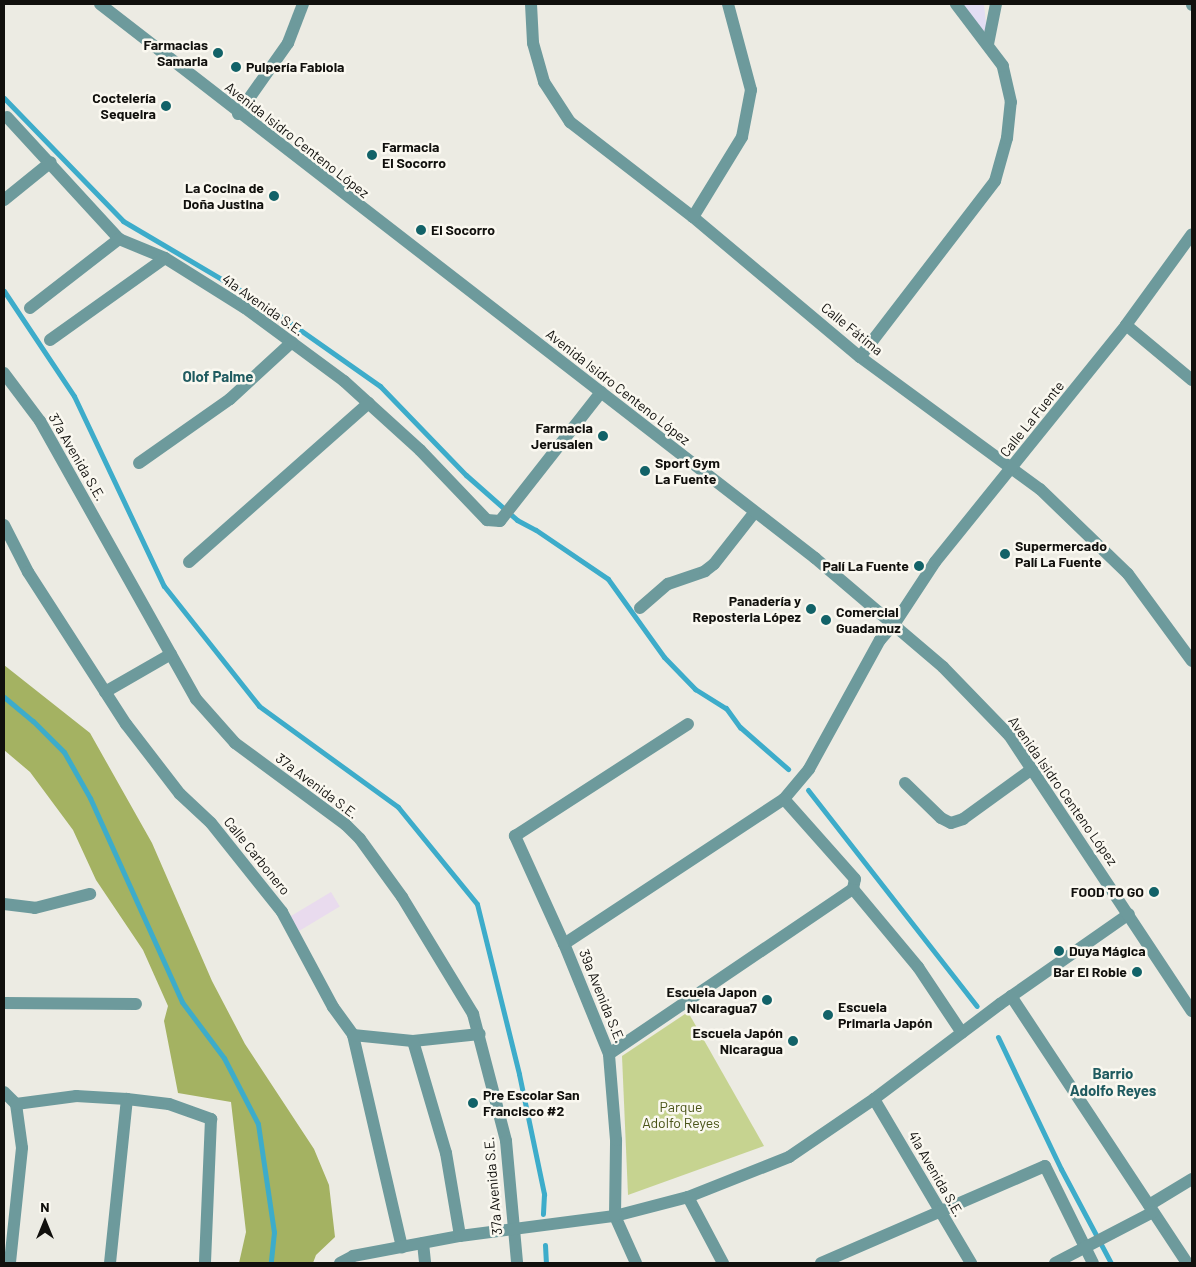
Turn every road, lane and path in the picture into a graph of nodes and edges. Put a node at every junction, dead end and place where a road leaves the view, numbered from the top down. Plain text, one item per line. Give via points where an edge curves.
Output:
1 (100, 4) edge
2 (303, 4) edge
3 (531, 4) edge
4 (728, 4) edge
5 (956, 4) edge
6 (996, 4) edge
7 (988, 44) junction
8 (238, 114) junction
9 (7, 117) dead end
10 (51, 162) junction
11 (4, 200) edge
12 (693, 217) junction
13 (1192, 234) edge
14 (119, 239) junction
15 (165, 258) junction
16 (30, 308) dead end
17 (1126, 326) junction
18 (50, 340) dead end
19 (292, 342) junction
20 (860, 357) junction
21 (4, 373) edge
22 (1192, 380) edge
23 (601, 392) junction
24 (369, 403) junction
25 (139, 463) dead end
26 (1013, 467) junction
27 (754, 513) junction
28 (4, 525) edge
29 (189, 562) dead end
30 (640, 608) dead end
31 (895, 623) junction
32 (171, 654) junction
33 (1192, 660) edge
34 (105, 692) junction
35 (688, 724) dead end
36 (1032, 769) junction
37 (905, 783) dead end
38 (784, 799) junction
39 (853, 889) junction
40 (90, 894) dead end
41 (4, 904) edge
42 (1129, 914) junction
43 (564, 944) junction
44 (1012, 996) junction
45 (4, 1003) edge
46 (136, 1004) dead end
47 (1192, 1011) edge
48 (962, 1033) junction
49 (480, 1034) junction
50 (353, 1035) junction
51 (413, 1042) junction
52 (609, 1054) junction
53 (4, 1092) edge
54 (128, 1099) junction
55 (874, 1099) junction
56 (16, 1104) junction
57 (1192, 1179) edge
58 (688, 1197) junction
59 (1151, 1209) junction
60 (940, 1210) junction
61 (615, 1216) junction
62 (512, 1229) junction
63 (8, 1234) edge
64 (460, 1236) junction
65 (423, 1243) junction
66 (402, 1247) junction
67 (1084, 1250) junction
68 (10, 1263) edge
69 (110, 1263) edge
70 (205, 1263) edge
71 (340, 1263) edge
72 (425, 1263) edge
73 (517, 1263) edge
74 (636, 1263) edge
75 (723, 1263) edge
76 (821, 1263) edge
77 (971, 1263) edge
78 (1055, 1263) edge
79 (1093, 1263) edge
80 (1186, 1263) edge

1 - 8 street, Avenida Isidro Centeno López
2 - 8 street via 288,43
3 - 12 street, Calle Fátima via 533,42 544,82 570,122
4 - 12 street via 751,90 742,137
5 - 7 street
6 - 7 street
7 - 20 street via 1002,66 1011,102 1007,138 995,181
8 - 23 street, Avenida Isidro Centeno López
9 - 10 street, 41a Avenida S.E.
10 - 11 street
10 - 14 street, 41a Avenida S.E.
12 - 20 street, Calle Fátima
13 - 17 street, Calle La Fuente
14 - 15 street, 41a Avenida S.E.
14 - 16 street
15 - 18 street
15 - 19 street, 41a Avenida S.E.
17 - 22 street
17 - 26 street, Calle La Fuente
19 - 24 street, 41a Avenida S.E.
19 - 25 street via 230,398
20 - 26 street, Calle Fátima
21 - 32 street, 37a Avenida S.E. via 40,421
23 - 24 street, 41a Avenida S.E. via 500,521 487,520 420,450
23 - 27 street, Avenida Isidro Centeno López
24 - 29 street
26 - 31 street, Calle La Fuente via 935,562
26 - 33 street, Calle Fátima via 1128,574
27 - 30 street via 714,564 668,584
27 - 31 street, Avenida Isidro Centeno López
28 - 34 street, Calle Carbonero via 28,572
31 - 36 street, Avenida Isidro Centeno López via 1009,735
31 - 38 street, Calle La Fuente via 880,640 809,770
32 - 34 street
32 - 49 street, 37a Avenida S.E. via 196,699 235,742 345,824 360,839 402,898 473,1014
34 - 50 street, Calle Carbonero via 180,794 211,823 282,912
35 - 43 street, 39a Avenida S.E. via 515,836
36 - 37 street via 963,820 952,823 942,818
36 - 42 street, Avenida Isidro Centeno López
38 - 39 street via 855,878
38 - 43 street, Calle La Fuente
39 - 48 street via 918,967
39 - 52 street
40 - 41 street via 35,908
42 - 44 street
42 - 47 street, Avenida Isidro Centeno López
43 - 52 street, 39a Avenida S.E.
44 - 48 street
44 - 59 street
45 - 46 street
48 - 55 street
49 - 51 street
49 - 62 street, 37a Avenida S.E. via 506,1142
50 - 51 street
50 - 66 street, Calle Carbonero
51 - 64 street via 446,1153
52 - 61 street, 39a Avenida S.E. via 616,1140
53 - 56 street
54 - 56 street via 76,1096
54 - 69 street
54 - 70 street via 169,1104 211,1119
55 - 58 street via 789,1157
55 - 60 street, 41a Avenida S.E.
56 - 63 street via 22,1148
57 - 59 street
58 - 61 street
58 - 75 street
59 - 67 street
59 - 80 street
60 - 67 street via 1045,1166
60 - 76 street
60 - 77 street, 41a Avenida S.E.
61 - 62 street
61 - 74 street, 39a Avenida S.E.
62 - 64 street
62 - 73 street, 37a Avenida S.E.
63 - 68 street
64 - 65 street
65 - 66 street
65 - 72 street
66 - 71 street via 354,1256
67 - 78 street
67 - 79 street

